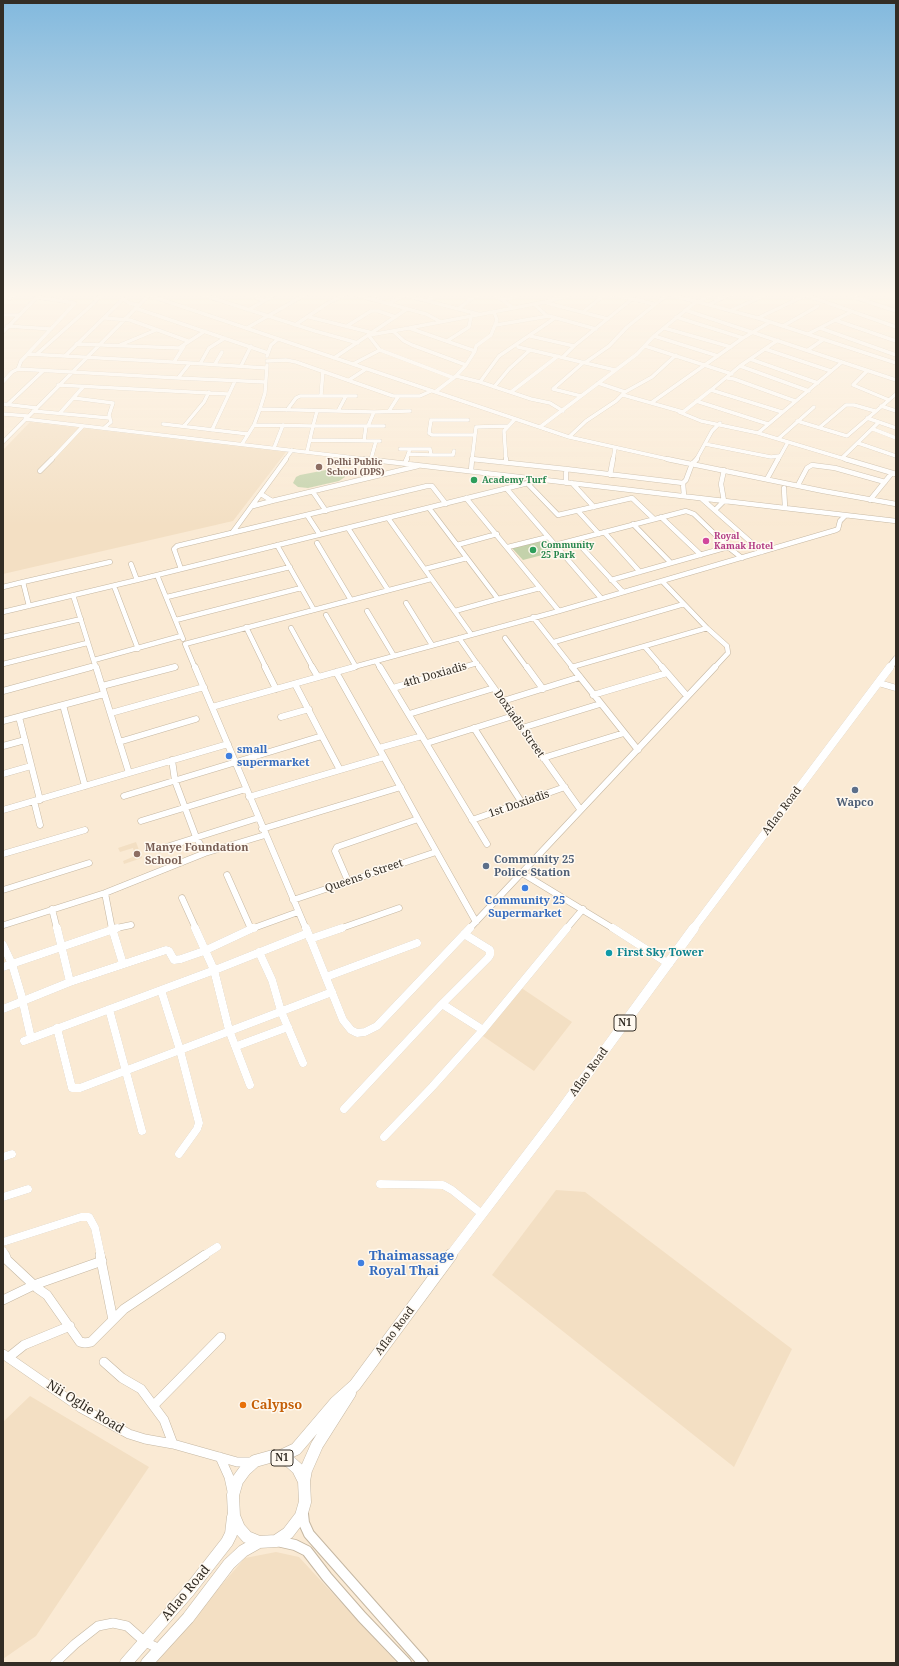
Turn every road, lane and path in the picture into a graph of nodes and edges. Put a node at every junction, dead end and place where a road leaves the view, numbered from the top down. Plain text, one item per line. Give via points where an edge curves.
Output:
1 (13, 371) edge
2 (40, 371) edge
3 (43, 371) junction
4 (184, 371) edge
5 (266, 371) edge
6 (323, 371) joint
7 (362, 371) edge
8 (374, 371) edge
9 (438, 371) edge
10 (460, 371) edge
11 (488, 371) edge
12 (507, 371) edge
13 (541, 371) edge
14 (575, 371) edge
15 (614, 371) edge
16 (659, 371) edge
17 (699, 371) edge
18 (718, 371) edge
19 (735, 371) edge
20 (753, 371) edge
21 (783, 371) edge
22 (831, 371) edge
23 (867, 371) joint
24 (71, 372) junction
25 (729, 376) junction
26 (455, 377) junction
27 (178, 378) junction
28 (236, 380) junction
29 (348, 380) junction
30 (896, 380) edge
31 (3, 382) edge
32 (266, 382) junction
33 (480, 382) junction
34 (598, 383) junction
35 (818, 383) junction
36 (58, 385) junction
37 (494, 386) junction
38 (83, 387) junction
39 (711, 390) junction
40 (809, 391) junction
41 (209, 392) junction
42 (433, 392) junction
43 (511, 392) junction
44 (228, 394) junction
45 (624, 394) junction
46 (320, 395) junction
47 (895, 395) edge
48 (346, 396) junction
49 (356, 396) dead end
50 (581, 396) junction
51 (398, 397) junction
52 (74, 398) junction
53 (889, 400) junction
54 (696, 401) junction
55 (795, 401) junction
56 (651, 403) junction
57 (5, 404) edge
58 (881, 406) junction
59 (814, 407) dead end
60 (37, 408) junction
61 (260, 409) junction
62 (287, 410) junction
63 (32, 411) junction
64 (317, 411) junction
65 (338, 411) junction
66 (389, 411) junction
67 (410, 411) dead end
68 (563, 411) junction
69 (896, 411) edge
70 (374, 412) junction
71 (782, 412) junction
72 (875, 412) junction
73 (60, 413) junction
74 (683, 413) junction
75 (3, 414) edge
76 (26, 418) junction
77 (109, 418) junction
78 (867, 418) junction
79 (516, 419) junction
80 (468, 420) dead end
81 (797, 421) junction
82 (879, 422) junction
83 (720, 423) junction
84 (162, 424) dead end
85 (768, 424) junction
86 (254, 425) junction
87 (283, 425) junction
88 (83, 426) junction
89 (184, 426) junction
90 (313, 426) junction
91 (367, 426) junction
92 (384, 426) dead end
93 (508, 426) junction
94 (540, 427) junction
95 (820, 427) junction
96 (104, 428) junction
97 (896, 428) edge
98 (873, 429) junction
99 (212, 430) junction
100 (758, 433) junction
101 (248, 434) junction
102 (474, 436) junction
103 (569, 437) junction
104 (896, 438) edge
105 (778, 439) junction
106 (310, 440) junction
107 (364, 441) junction
108 (3, 442) edge
109 (788, 442) junction
110 (858, 443) junction
111 (242, 444) junction
112 (705, 444) junction
113 (748, 445) dead end
114 (274, 448) junction
115 (615, 448) junction
116 (400, 449) dead end
117 (292, 450) junction
118 (454, 450) dead end
119 (307, 452) junction
120 (410, 452) junction
121 (744, 452) junction
122 (896, 456) edge
123 (843, 457) junction
124 (778, 458) junction
125 (371, 459) junction
126 (472, 459) junction
127 (397, 462) junction
128 (506, 462) junction
129 (405, 463) junction
130 (692, 464) junction
131 (421, 465) junction
132 (566, 469) junction
133 (724, 470) junction
134 (40, 471) dead end
135 (471, 471) junction
136 (395, 472) junction
137 (894, 473) edge
138 (610, 475) junction
139 (515, 477) junction
140 (767, 479) junction
141 (540, 480) junction
142 (885, 482) junction
143 (527, 483) junction
144 (566, 483) junction
145 (572, 483) junction
146 (682, 483) junction
147 (518, 485) junction
148 (798, 485) junction
149 (506, 488) junction
150 (784, 488) dead end
151 (313, 492) junction
152 (261, 494) junction
153 (684, 496) junction
154 (466, 498) junction
155 (702, 499) junction
156 (870, 500) junction
157 (272, 501) junction
158 (724, 501) junction
159 (446, 504) junction
160 (896, 504) edge
161 (253, 506) junction
162 (594, 507) junction
163 (429, 508) junction
164 (785, 508) junction
165 (715, 510) junction
166 (326, 511) junction
167 (578, 511) junction
168 (836, 514) junction
169 (307, 515) junction
170 (845, 516) junction
171 (661, 517) junction
172 (388, 518) junction
173 (654, 519) junction
174 (840, 521) junction
175 (896, 522) edge
176 (633, 524) junction
177 (348, 528) junction
178 (604, 532) junction
179 (232, 533) junction
180 (497, 534) junction
181 (599, 534) junction
182 (320, 535) junction
183 (548, 537) junction
184 (575, 540) junction
185 (317, 543) dead end
186 (277, 545) junction
187 (457, 545) junction
188 (554, 545) junction
189 (508, 547) junction
190 (728, 547) junction
191 (762, 552) junction
192 (701, 555) junction
193 (467, 558) junction
194 (742, 558) junction
195 (110, 562) dead end
196 (671, 563) junction
197 (131, 564) dead end
198 (290, 567) junction
199 (181, 569) junction
200 (425, 569) junction
201 (640, 572) junction
202 (157, 575) junction
203 (431, 579) junction
204 (137, 580) junction
205 (611, 580) junction
206 (662, 581) junction
207 (23, 582) junction
208 (114, 586) junction
209 (3, 587) edge
210 (301, 588) junction
211 (540, 588) junction
212 (388, 590) junction
213 (623, 592) junction
214 (73, 595) junction
215 (167, 597) junction
216 (601, 598) junction
217 (498, 599) junction
218 (351, 600) junction
219 (406, 603) dead end
220 (684, 604) junction
221 (29, 606) junction
222 (314, 610) junction
223 (367, 611) dead end
224 (455, 611) junction
225 (559, 611) junction
226 (3, 612) edge
227 (326, 615) dead end
228 (532, 617) junction
229 (81, 619) junction
230 (176, 620) junction
231 (246, 628) junction
232 (291, 628) dead end
233 (707, 628) junction
234 (471, 634) junction
235 (181, 636) junction
236 (3, 637) edge
237 (459, 638) junction
238 (506, 638) dead end
239 (554, 642) junction
240 (87, 643) junction
241 (185, 644) junction
242 (432, 645) junction
243 (645, 647) junction
244 (138, 649) junction
245 (394, 656) junction
246 (896, 659) edge
247 (376, 661) junction
248 (94, 663) junction
249 (477, 663) junction
250 (3, 664) edge
251 (175, 667) dead end
252 (356, 667) junction
253 (572, 667) junction
254 (336, 672) junction
255 (666, 673) junction
256 (318, 677) junction
257 (580, 677) junction
258 (879, 682) junction
259 (295, 684) junction
260 (102, 686) junction
261 (204, 687) junction
262 (394, 688) junction
263 (494, 688) junction
264 (896, 688) edge
265 (276, 689) junction
266 (542, 689) junction
267 (3, 691) edge
268 (104, 694) junction
269 (594, 695) junction
270 (687, 696) junction
271 (503, 700) junction
272 (600, 704) junction
273 (63, 705) junction
274 (212, 708) junction
275 (309, 709) junction
276 (111, 713) junction
277 (409, 714) junction
278 (513, 716) junction
279 (18, 717) junction
280 (281, 717) dead end
281 (196, 719) dead end
282 (3, 721) edge
283 (474, 728) junction
284 (522, 728) junction
285 (624, 733) junction
286 (322, 736) junction
287 (422, 736) junction
288 (25, 740) junction
289 (119, 742) junction
290 (427, 743) junction
291 (228, 744) junction
292 (3, 746) edge
293 (379, 748) junction
294 (638, 750) junction
295 (384, 757) junction
296 (543, 758) junction
297 (172, 760) junction
298 (236, 763) junction
299 (31, 766) junction
300 (340, 770) junction
301 (129, 773) junction
302 (3, 774) edge
303 (175, 781) junction
304 (85, 786) junction
305 (401, 787) junction
306 (565, 787) junction
307 (246, 790) junction
308 (124, 796) dead end
309 (249, 797) junction
310 (37, 801) junction
311 (522, 802) junction
312 (185, 808) junction
313 (580, 809) junction
314 (3, 810) edge
315 (258, 818) junction
316 (418, 819) junction
317 (472, 820) junction
318 (141, 821) dead end
319 (40, 825) dead end
320 (85, 830) dead end
321 (264, 832) junction
322 (196, 837) junction
323 (487, 844) dead end
324 (160, 849) dead end
325 (436, 852) junction
326 (205, 853) junction
327 (3, 854) edge
328 (89, 863) dead end
329 (522, 873) junction
330 (227, 875) dead end
331 (348, 881) junction
332 (3, 890) edge
333 (105, 893) junction
334 (182, 898) dead end
335 (293, 900) junction
336 (399, 908) dead end
337 (52, 909) junction
338 (583, 909) junction
339 (298, 912) junction
340 (476, 922) junction
341 (3, 924) edge
342 (131, 925) dead end
343 (112, 929) junction
344 (251, 930) junction
345 (464, 934) junction
346 (309, 936) junction
347 (417, 943) dead end
348 (3, 945) edge
349 (62, 946) junction
350 (204, 951) junction
351 (259, 952) junction
352 (12, 964) junction
353 (123, 964) junction
354 (669, 964) junction
355 (3, 967) edge
356 (214, 970) junction
357 (326, 977) junction
358 (70, 982) junction
359 (161, 990) junction
360 (332, 992) junction
361 (22, 1000) junction
362 (442, 1004) junction
363 (3, 1009) edge
364 (109, 1010) junction
365 (281, 1011) junction
366 (288, 1027) junction
367 (57, 1028) junction
368 (229, 1030) junction
369 (483, 1030) junction
370 (237, 1046) junction
371 (180, 1050) junction
372 (303, 1063) dead end
373 (127, 1071) junction
374 (250, 1085) dead end
375 (344, 1109) dead end
376 (142, 1131) dead end
377 (384, 1137) dead end
378 (12, 1154) dead end
379 (179, 1154) dead end
380 (3, 1157) edge
381 (380, 1184) dead end
382 (28, 1189) dead end
383 (3, 1198) edge
384 (482, 1214) junction
385 (3, 1242) edge
386 (217, 1247) dead end
387 (3, 1251) edge
388 (102, 1261) junction
389 (34, 1285) junction
390 (3, 1300) edge
391 (113, 1320) junction
392 (70, 1326) junction
393 (221, 1337) dead end
394 (6, 1355) edge
395 (104, 1362) dead end
396 (354, 1387) junction
397 (154, 1405) junction
398 (173, 1444) junction
399 (220, 1457) junction
400 (279, 1457) junction
401 (255, 1461) junction
402 (304, 1481) junction
403 (233, 1495) junction
404 (303, 1509) junction
405 (234, 1516) junction
406 (276, 1541) junction
407 (259, 1542) junction
408 (145, 1642) junction
409 (160, 1649) junction
410 (55, 1663) edge
411 (126, 1663) edge
412 (147, 1663) edge
413 (406, 1663) edge
414 (423, 1663) edge

1 - 31 street
2 - 3 street
3 - 24 street
3 - 57 street
4 - 27 street
5 - 32 street
6 - 29 street
6 - 46 street
7 - 29 street
8 - 42 street
9 - 26 street
10 - 26 street
11 - 33 street
12 - 37 street
13 - 43 street
14 - 50 street via 553,389
15 - 34 street
16 - 45 street
17 - 56 street
18 - 25 street
19 - 25 street
20 - 40 street
21 - 35 street
22 - 35 street
23 - 30 street
23 - 53 street via 853,385
24 - 27 street
24 - 36 street
25 - 39 street
25 - 55 street
26 - 33 street
26 - 42 street
27 - 28 street
28 - 32 street
28 - 44 street
29 - 51 street
32 - 61 street
33 - 37 street
34 - 45 street
34 - 50 street
35 - 40 street
36 - 38 street
36 - 60 street
37 - 43 street
38 - 41 street
38 - 52 street
39 - 54 street
39 - 71 street
40 - 55 street
41 - 44 street
41 - 89 street
42 - 51 street via 420,396
42 - 79 street
43 - 68 street via 550,403
44 - 99 street
45 - 56 street
45 - 103 street via 586,421
46 - 48 street
46 - 62 street via 300,396
47 - 53 street
48 - 49 street
48 - 65 street
50 - 68 street
51 - 66 street
52 - 73 street
52 - 77 street via 113,403
53 - 58 street
54 - 74 street
54 - 85 street
55 - 71 street
56 - 74 street
57 - 60 street
58 - 69 street
58 - 72 street
59 - 81 street
60 - 63 street
61 - 62 street
61 - 86 street
62 - 64 street
63 - 73 street
63 - 76 street
64 - 65 street
64 - 90 street
65 - 70 street
66 - 67 street
66 - 70 street
68 - 94 street
70 - 91 street
71 - 85 street
72 - 78 street
72 - 95 street via 846,405
73 - 77 street
74 - 83 street via 701,421
75 - 76 street
76 - 88 street
76 - 108 street
77 - 96 street via 111,422
78 - 82 street
78 - 95 street via 847,436
79 - 93 street
79 - 94 street
80 - 102 street via 431,420 429,433
81 - 95 street
81 - 105 street
82 - 97 street
82 - 98 street
83 - 100 street
83 - 112 street
84 - 89 street
85 - 100 street
86 - 87 street
86 - 101 street
87 - 90 street
87 - 114 street
88 - 96 street
88 - 134 street
89 - 99 street
90 - 91 street
90 - 106 street
91 - 92 street
91 - 107 street
93 - 102 street via 477,426
93 - 128 street via 504,433
94 - 103 street
96 - 111 street
98 - 104 street
98 - 110 street
99 - 101 street
100 - 105 street
101 - 111 street
102 - 126 street
103 - 115 street
105 - 109 street
106 - 107 street
106 - 119 street
107 - 125 street via 378,441
109 - 123 street
109 - 124 street
110 - 122 street
110 - 123 street
111 - 114 street
112 - 121 street
112 - 130 street via 698,459
113 - 121 street
114 - 117 street
115 - 130 street
115 - 138 street
116 - 120 street
117 - 119 street
117 - 152 street
118 - 120 street via 453,455
119 - 125 street
120 - 129 street
121 - 124 street
123 - 137 street
124 - 140 street
125 - 127 street
126 - 128 street
126 - 135 street
127 - 129 street
127 - 136 street
128 - 132 street
129 - 131 street
130 - 133 street
130 - 146 street via 686,480
131 - 135 street
131 - 136 street
132 - 138 street
132 - 144 street
133 - 140 street
133 - 158 street via 721,484
135 - 139 street
136 - 151 street
137 - 142 street
138 - 146 street
139 - 141 street
139 - 147 street
140 - 148 street
141 - 143 street
141 - 144 street
142 - 148 street via 836,468 812,465 807,468
142 - 156 street
143 - 147 street
143 - 167 street via 556,514
144 - 145 street
145 - 153 street
145 - 162 street
146 - 153 street
147 - 149 street
148 - 156 street
149 - 154 street
149 - 183 street
150 - 164 street
151 - 157 street
151 - 166 street
152 - 157 street
152 - 161 street
153 - 155 street
154 - 159 street
154 - 180 street
155 - 158 street
155 - 165 street
156 - 160 street
157 - 161 street
158 - 164 street
158 - 165 street
159 - 163 street
159 - 166 street via 432,486 427,486
161 - 179 street
162 - 167 street
162 - 173 street via 632,498
163 - 172 street
163 - 187 street
164 - 168 street
165 - 191 street
166 - 169 street
167 - 181 street
168 - 170 street
168 - 174 street
169 - 179 street
169 - 182 street
170 - 174 street
170 - 175 street
171 - 173 street
171 - 190 street via 690,511
171 - 192 street
172 - 177 street
172 - 200 street
173 - 176 street
174 - 191 street via 836,530
176 - 178 street
176 - 196 street
177 - 182 street
177 - 212 street
178 - 181 street
178 - 201 street
179 - 199 street via 174,548
180 - 187 street
180 - 189 street
181 - 184 street
182 - 186 street
183 - 188 street
183 - 189 street
184 - 188 street
184 - 205 street
185 - 218 street
186 - 198 street
186 - 199 street
187 - 193 street
188 - 216 street
189 - 211 street
190 - 192 street
190 - 194 street
191 - 194 street
192 - 196 street
193 - 200 street
193 - 217 street
194 - 206 street
195 - 207 street
196 - 201 street
197 - 204 street
198 - 210 street
198 - 215 street
199 - 202 street
200 - 203 street
201 - 205 street
202 - 204 street
202 - 215 street
203 - 212 street
203 - 224 street
204 - 208 street
205 - 213 street
206 - 213 street
206 - 220 street
207 - 209 street
207 - 221 street
208 - 214 street
208 - 244 street
210 - 222 street
210 - 230 street
211 - 217 street
211 - 225 street
212 - 218 street
213 - 216 street
214 - 221 street
214 - 229 street
215 - 230 street
216 - 225 street
217 - 224 street
218 - 222 street
219 - 242 street
220 - 233 street
220 - 239 street
221 - 226 street
222 - 231 street
223 - 245 street
224 - 234 street
225 - 228 street
227 - 252 street
228 - 234 street
228 - 239 street
229 - 236 street
229 - 240 street
230 - 235 street
231 - 241 street
231 - 265 street
232 - 256 street
233 - 243 street
233 - 270 street via 727,646 728,651
234 - 237 street
235 - 241 street
235 - 244 street
237 - 242 street
237 - 249 street, Doxiadis Street
238 - 266 street
239 - 253 street
240 - 248 street
240 - 250 street
241 - 261 street
242 - 245 street
243 - 253 street
243 - 255 street
244 - 248 street
245 - 247 street
246 - 258 highway, Aflao Road / N1
247 - 252 street
247 - 262 street
248 - 260 street
248 - 267 street
249 - 262 street, 4th Doxiadis
249 - 263 street, Doxiadis Street
251 - 260 street
252 - 254 street
253 - 257 street
254 - 256 street
254 - 293 street
255 - 269 street
255 - 270 street
256 - 259 street
257 - 266 street
257 - 269 street
258 - 264 street
258 - 354 highway, Aflao Road / N1
259 - 265 street
259 - 275 street
260 - 268 street
261 - 274 street
261 - 276 street
262 - 277 street
263 - 271 street, Doxiadis Street
263 - 277 street
265 - 274 street
266 - 271 street
268 - 273 street
268 - 276 street
269 - 272 street
270 - 294 street
271 - 278 street, Doxiadis Street
272 - 284 street
272 - 285 street
273 - 279 street
273 - 304 street
274 - 291 street
275 - 280 street
275 - 286 street
276 - 289 street
277 - 287 street
278 - 283 street
278 - 284 street, Doxiadis Street
279 - 282 street
279 - 288 street
281 - 289 street
283 - 290 street
283 - 311 street
284 - 296 street, Doxiadis Street
285 - 294 street
285 - 296 street
286 - 298 street
286 - 300 street
287 - 290 street
287 - 293 street
288 - 292 street
288 - 299 street
289 - 301 street
290 - 317 street
291 - 297 street
291 - 298 street
293 - 295 street
294 - 313 street
295 - 300 street
295 - 305 street
296 - 306 street, Doxiadis Street
297 - 301 street
297 - 303 street
298 - 303 street
298 - 307 street
299 - 302 street
299 - 310 street
300 - 309 street
301 - 304 street
303 - 308 street
303 - 312 street
304 - 310 street
305 - 316 street
305 - 321 street
306 - 311 street, 1st Doxiadis
306 - 313 street, Doxiadis Street
307 - 309 street
307 - 312 street
309 - 315 street
310 - 314 street
310 - 319 street
311 - 317 street, 1st Doxiadis
312 - 318 street
312 - 322 street
313 - 329 street
315 - 321 street
315 - 322 street
316 - 325 street
316 - 331 street via 337,847 335,851
317 - 323 street
320 - 327 street
321 - 326 street
321 - 335 street
322 - 324 street
322 - 326 street
325 - 331 street, Queens 6 Street
325 - 340 street
326 - 333 street
328 - 332 street
329 - 338 street
329 - 340 street
330 - 344 street
331 - 335 street, Queens 6 Street
333 - 337 street
333 - 343 street
334 - 350 street
335 - 339 street
336 - 346 street
337 - 341 street
337 - 349 street
338 - 354 street
338 - 369 street
339 - 344 street
339 - 346 street
340 - 345 street
342 - 343 street
343 - 349 street
343 - 353 street
344 - 350 street
345 - 360 street via 376,1026 365,1032 357,1033 347,1026
345 - 362 street via 490,950 490,955
346 - 351 street
346 - 357 street
347 - 357 street
348 - 352 street
349 - 352 street
349 - 358 street
350 - 353 street via 174,960 166,950
350 - 356 street
351 - 356 street
351 - 365 street via 272,980
352 - 355 street
352 - 361 street
353 - 358 street
354 - 384 highway, Aflao Road / N1
356 - 359 street
356 - 368 street
357 - 360 street
358 - 361 street
359 - 364 street
359 - 371 street
360 - 365 street
361 - 363 street
361 - 367 street via 27,1040
362 - 369 street
362 - 375 street
364 - 367 street
364 - 373 street
365 - 366 street
365 - 368 street
366 - 370 street
366 - 372 street
367 - 373 street via 72,1088 80,1088
368 - 370 street
368 - 371 street
369 - 377 street
370 - 374 street
371 - 373 street
371 - 379 street via 199,1123
373 - 376 street
378 - 380 street
381 - 384 street via 443,1185
382 - 383 street
384 - 396 highway, Aflao Road / N1
385 - 388 street via 81,1216 89,1217 95,1228
386 - 391 street via 124,1309
387 - 389 street via 7,1260
388 - 389 street
388 - 391 street
389 - 390 street
389 - 392 street via 47,1295
391 - 392 street via 91,1342 85,1343 80,1342
392 - 394 street
393 - 397 street
394 - 398 street, Nii Oglie Road via 81,1408 123,1431 145,1439
395 - 397 street via 122,1378 141,1389
396 - 400 highway, Aflao Road / N1 via 336,1402 304,1441
396 - 402 highway, Aflao Road / N1 via 317,1445
397 - 398 street via 164,1420
398 - 399 street, Nii Oglie Road
399 - 401 street, Nii Oglie Road via 237,1462
399 - 403 street via 229,1477
400 - 401 highway, N1
400 - 402 highway, N1 via 294,1465
401 - 403 highway, N1 via 241,1475
402 - 404 highway, N1 via 306,1495
403 - 405 highway, N1
404 - 406 highway, N1 via 293,1528
404 - 414 main road via 304,1523 309,1534
405 - 407 highway, N1 via 243,1533
405 - 408 highway, Aflao Road / N1 via 228,1542
406 - 407 highway
406 - 413 main road via 295,1544 307,1550 362,1617
407 - 409 highway, Aflao Road via 243,1551 229,1564 188,1618
408 - 409 street
408 - 410 street via 127,1626 113,1623 98,1626
408 - 411 highway, Aflao Road / N1
409 - 412 highway, Aflao Road

